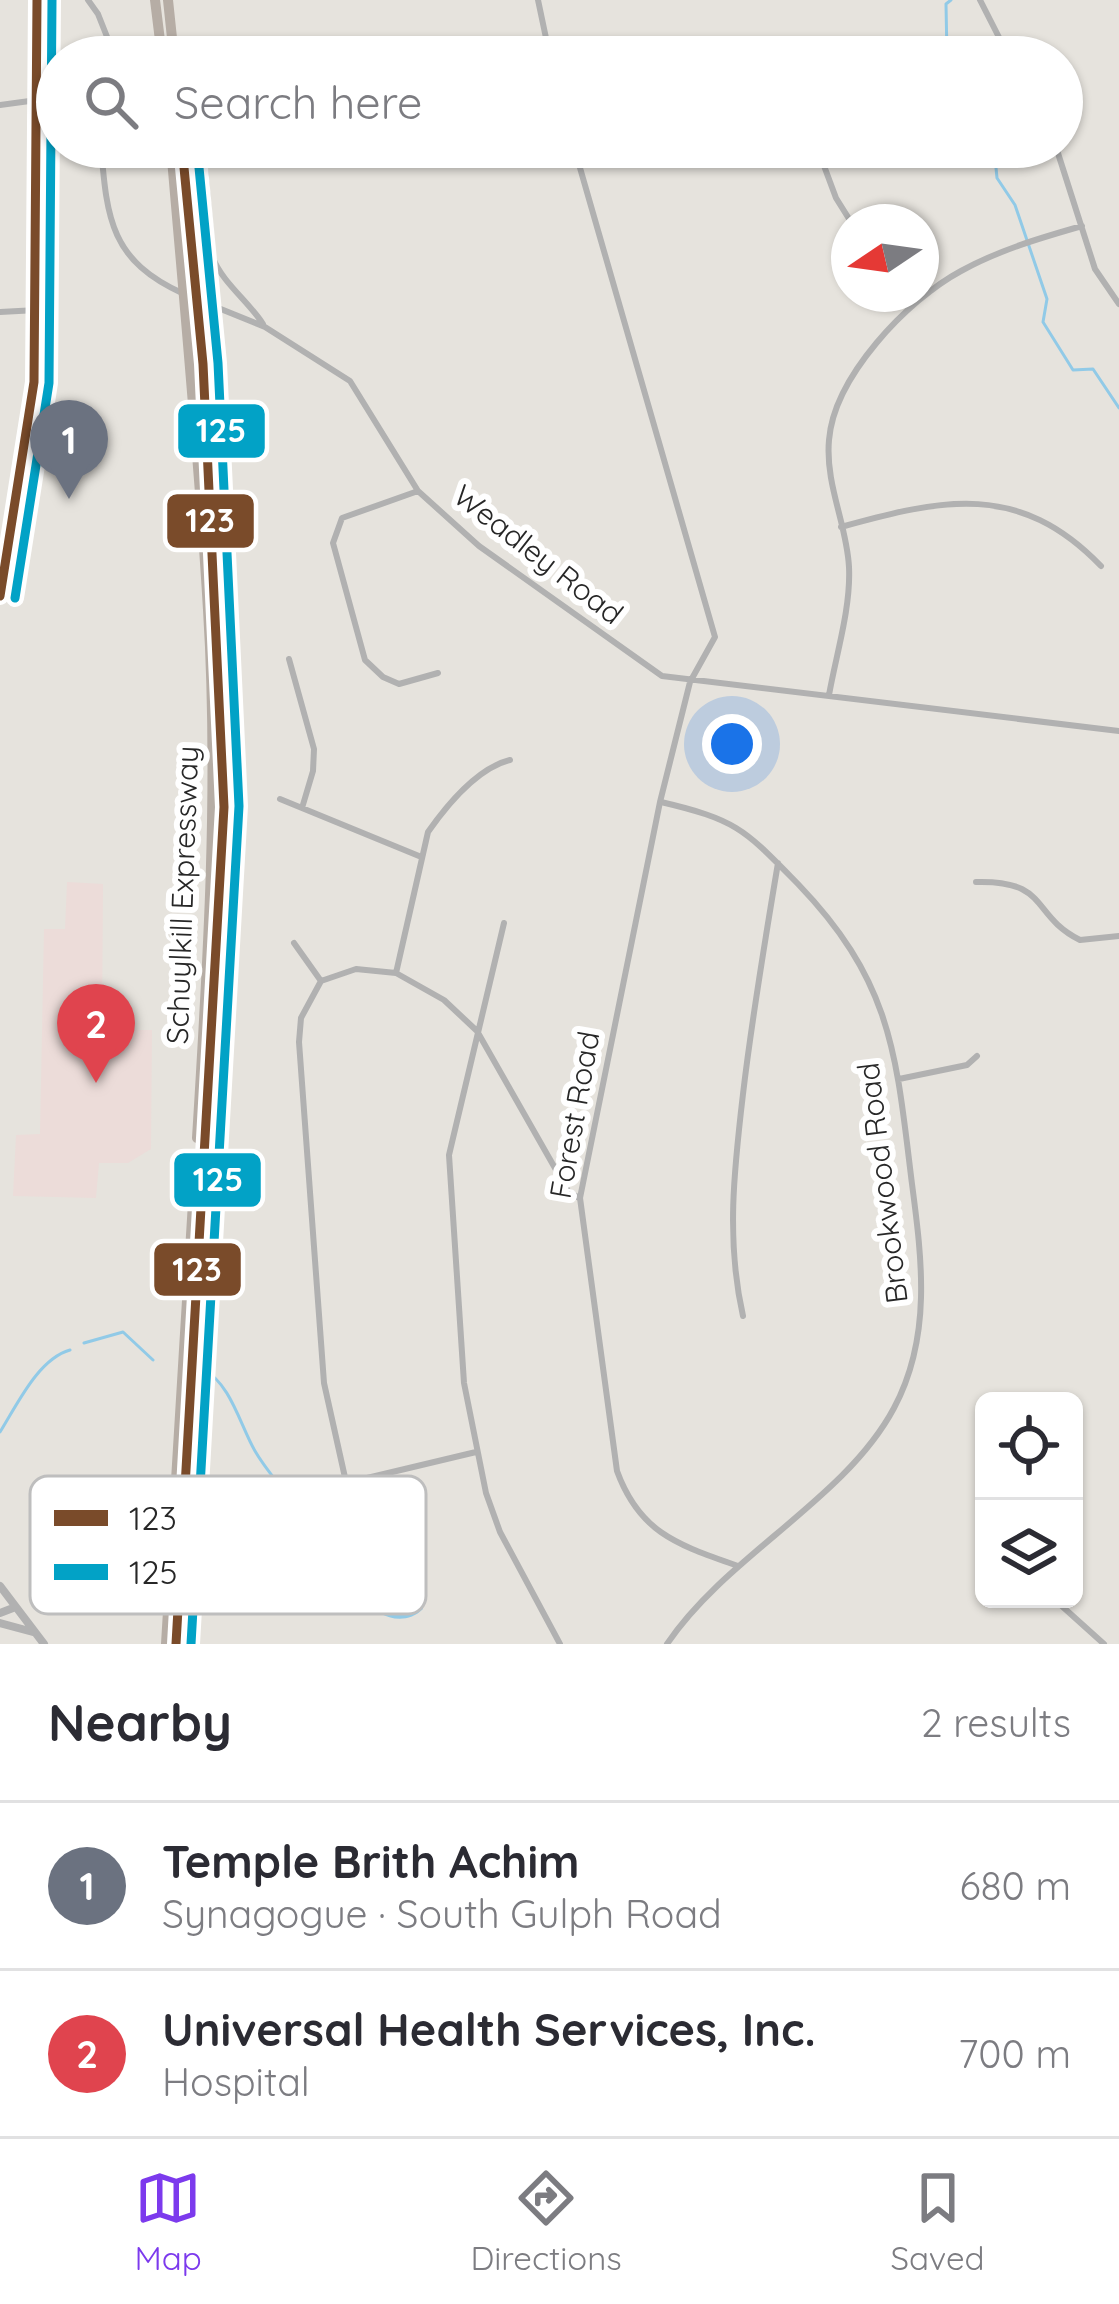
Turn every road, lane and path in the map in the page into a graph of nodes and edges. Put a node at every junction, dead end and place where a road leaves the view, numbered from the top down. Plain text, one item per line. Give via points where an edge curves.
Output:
1 (37, 0) edge
2 (88, 0) edge
3 (155, 0) edge
4 (168, 0) edge
5 (538, 0) edge
6 (980, 0) edge
7 (38, 36) edge
8 (107, 36) edge
9 (159, 36) edge
10 (172, 36) edge
11 (546, 36) edge
12 (999, 36) edge
13 (36, 100) edge
14 (0, 105) edge
15 (37, 168) edge
16 (103, 168) edge
17 (173, 168) edge
18 (184, 168) edge
19 (204, 168) edge
20 (580, 168) edge
21 (825, 168) edge
22 (1063, 168) edge
23 (840, 204) edge
24 (1082, 226) junction
25 (939, 284) edge
26 (1119, 304) edge
27 (37, 310) junction
28 (0, 312) edge
29 (906, 312) edge
30 (266, 327) junction
31 (418, 491) junction
32 (841, 527) junction
33 (1100, 566) dead end
34 (2, 569) edge
35 (0, 596) edge
36 (289, 659) dead end
37 (438, 673) dead end
38 (690, 682) junction
39 (829, 696) junction
40 (1119, 730) edge
41 (510, 760) dead end
42 (280, 799) dead end
43 (660, 802) junction
44 (302, 808) junction
45 (419, 856) junction
46 (778, 863) junction
47 (976, 882) dead end
48 (504, 923) dead end
49 (1119, 936) edge
50 (294, 943) dead end
51 (396, 974) junction
52 (321, 981) junction
53 (477, 1030) junction
54 (977, 1056) dead end
55 (899, 1079) junction
56 (580, 1198) junction
57 (743, 1316) dead end
58 (476, 1452) junction
59 (176, 1476) edge
60 (186, 1476) edge
61 (345, 1476) edge
62 (372, 1476) edge
63 (738, 1566) junction
64 (0, 1586) edge
65 (14, 1608) junction
66 (1064, 1608) edge
67 (0, 1613) edge
68 (168, 1614) edge
69 (178, 1614) edge
70 (0, 1623) edge
71 (34, 1632) junction
72 (44, 1644) edge
73 (166, 1644) edge
74 (176, 1644) edge
75 (560, 1644) edge
76 (667, 1644) edge
77 (1104, 1644) edge

1 - 7 main road
2 - 8 street
3 - 9 highway
4 - 10 highway
5 - 11 street
6 - 12 street
13 - 14 street
15 - 27 main road
16 - 30 street, Weadley Road via 106,212 141,269
17 - 59 highway, Schuylkill Expressway via 208,612 212,893
18 - 60 highway, Schuylkill Expressway via 203,364 224,807
19 - 30 street via 217,270
20 - 38 street, Forest Road via 713,626 712,646
21 - 23 street
22 - 24 street
24 - 25 street via 1010,248
24 - 26 street via 1095,269
27 - 28 street
27 - 34 main road via 33,386
29 - 32 street via 867,355 834,417 829,455
30 - 31 street, Weadley Road via 350,381
31 - 37 street via 342,518 333,543 365,660 399,684
31 - 38 street, Weadley Road via 478,546 634,659
32 - 33 street via 937,502 990,505 1046,524
32 - 39 street via 849,580
34 - 35 main road
36 - 44 street via 314,749
38 - 39 street, Weadley Road
38 - 43 street, Forest Road
39 - 40 street, Weadley Road
41 - 45 street via 493,764 441,814
42 - 44 street
43 - 46 street, Brookwood Road via 730,823
43 - 56 street, Forest Road
44 - 45 street
45 - 51 street
46 - 55 street, Brookwood Road via 862,965
46 - 57 street via 733,1192 731,1258
47 - 49 street via 1020,886 1080,940
48 - 53 street
50 - 52 street
51 - 52 street via 356,969
51 - 53 street
52 - 61 street via 301,1018 299,1042 324,1383
53 - 56 street via 568,1191
53 - 58 street via 448,1177
54 - 55 street
55 - 63 street, Brookwood Road via 921,1256 922,1315 910,1364 895,1407 862,1455
56 - 63 street, Forest Road via 614,1453 629,1504 669,1537
58 - 62 street
58 - 75 street via 500,1532
63 - 76 street, Brookwood Road
64 - 65 street
65 - 67 street
65 - 71 street
66 - 77 street
68 - 73 highway, Schuylkill Expressway
69 - 74 highway, Schuylkill Expressway
70 - 71 street
71 - 72 street

